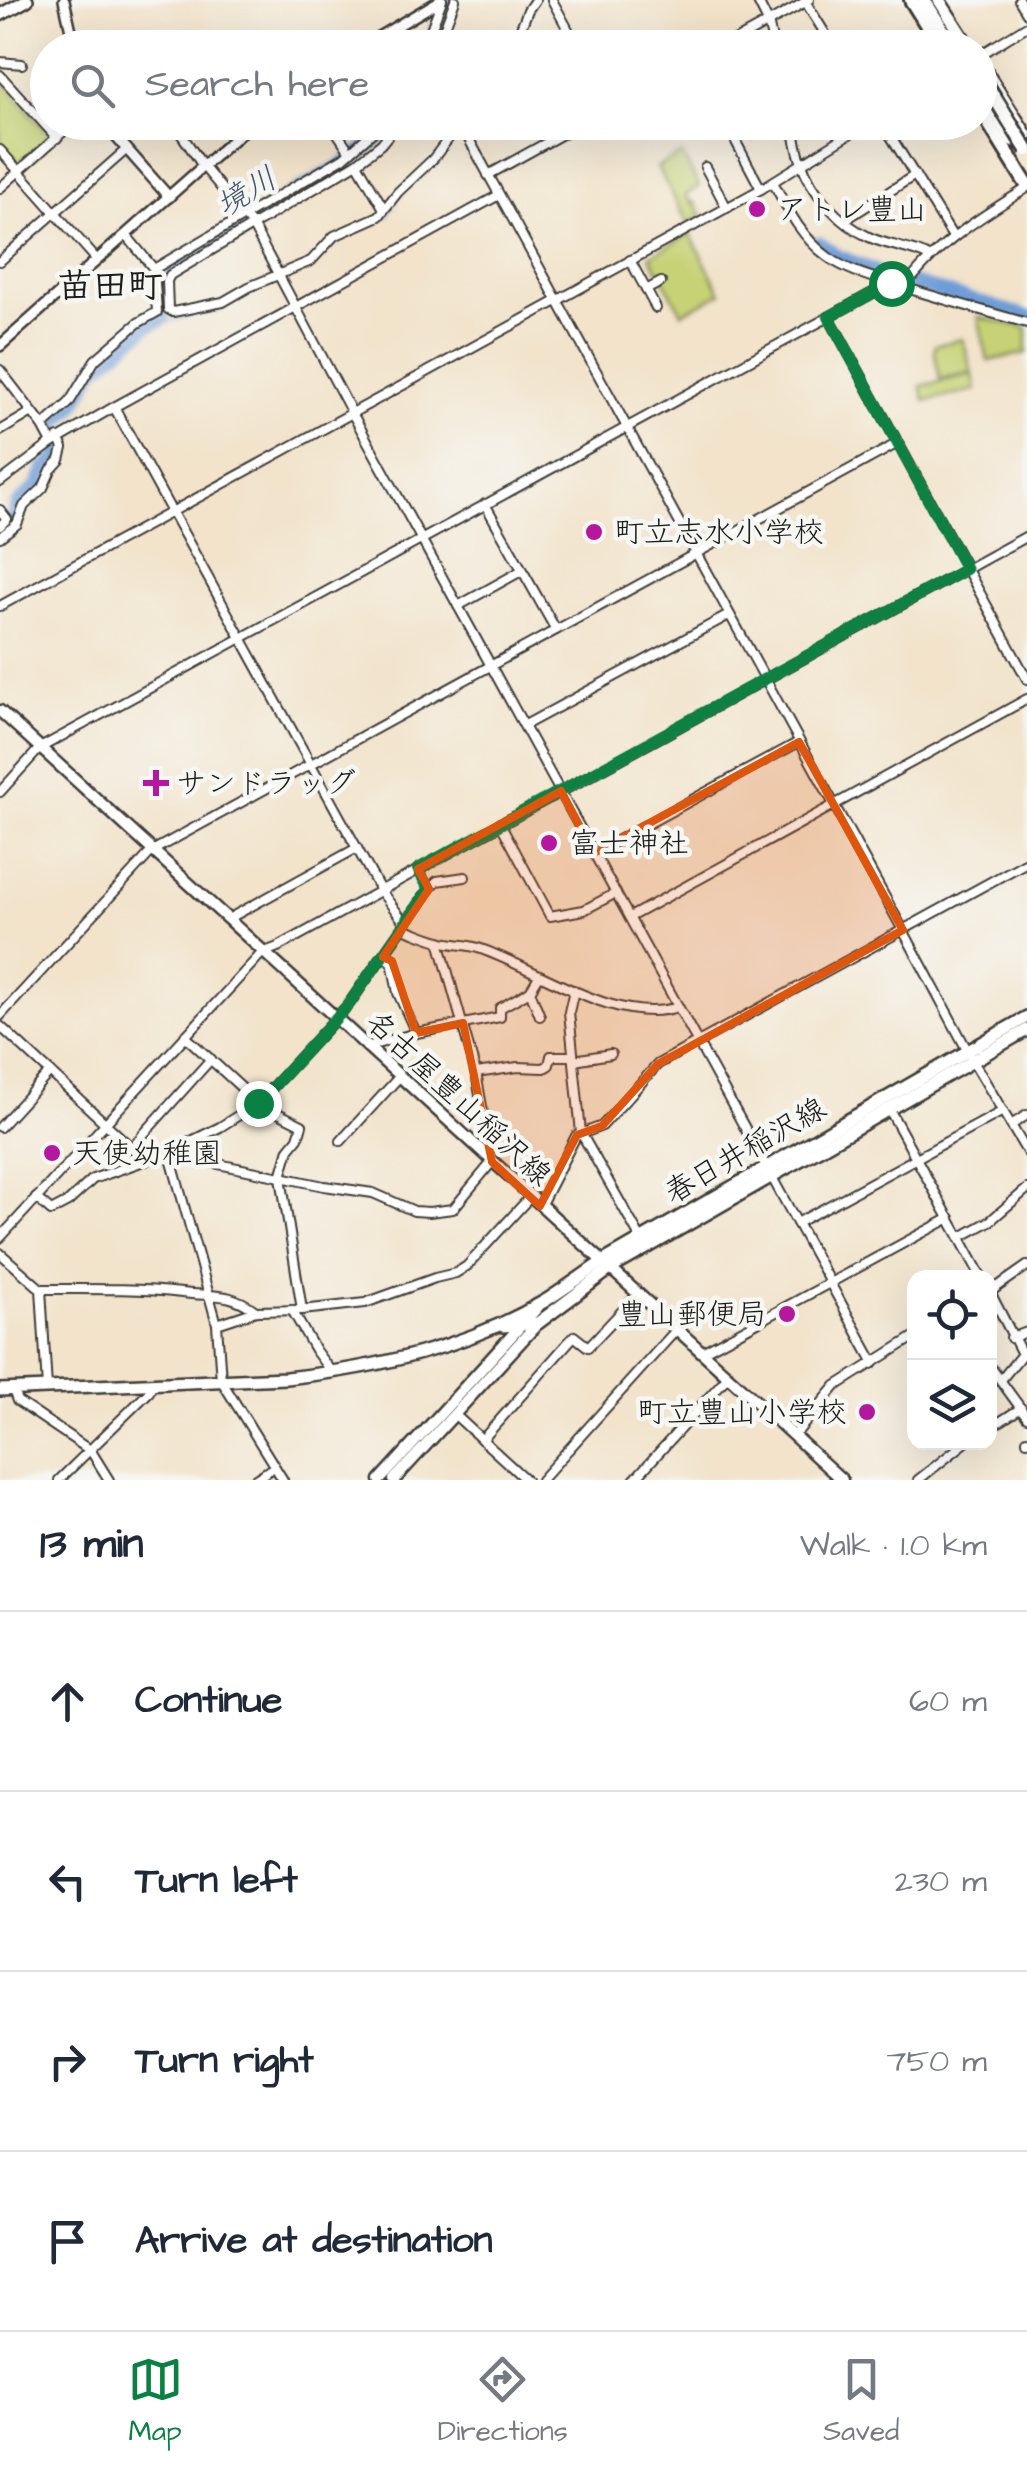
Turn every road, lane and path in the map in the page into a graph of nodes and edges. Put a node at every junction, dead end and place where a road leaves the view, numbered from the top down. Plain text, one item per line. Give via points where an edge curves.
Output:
1 (27, 0) edge
2 (64, 0) edge
3 (441, 0) edge
4 (456, 0) edge
5 (535, 0) edge
6 (552, 0) edge
7 (756, 0) edge
8 (908, 0) edge
9 (924, 0) edge
10 (936, 0) edge
11 (1019, 0) edge
12 (807, 1) edge
13 (1027, 13) edge
14 (0, 14) edge
15 (768, 22) junction
16 (1027, 26) edge
17 (71, 30) edge
18 (390, 30) edge
19 (430, 30) edge
20 (444, 30) edge
21 (521, 30) edge
22 (568, 30) edge
23 (754, 30) edge
24 (770, 30) edge
25 (824, 30) edge
26 (927, 30) edge
27 (943, 30) edge
28 (955, 30) edge
29 (997, 46) edge
30 (0, 62) edge
31 (22, 64) dead end
32 (0, 75) edge
33 (997, 86) edge
34 (997, 107) edge
35 (30, 109) edge
36 (997, 136) edge
37 (1027, 136) edge
38 (54, 140) edge
39 (119, 140) edge
40 (186, 140) edge
41 (234, 140) edge
42 (342, 140) edge
43 (364, 140) edge
44 (384, 140) edge
45 (448, 140) edge
46 (470, 140) edge
47 (551, 140) edge
48 (734, 140) dead end
49 (796, 140) edge
50 (840, 140) edge
51 (893, 140) edge
52 (994, 140) edge
53 (1000, 141) junction
54 (1027, 148) edge
55 (0, 150) edge
56 (128, 150) junction
57 (350, 152) junction
58 (357, 163) junction
59 (801, 164) junction
60 (204, 166) junction
61 (705, 167) dead end
62 (19, 171) junction
63 (1027, 172) edge
64 (488, 175) junction
65 (915, 176) junction
66 (773, 182) junction
67 (0, 188) edge
68 (761, 189) junction
69 (1026, 190) edge
70 (500, 195) junction
71 (169, 197) junction
72 (727, 208) junction
73 (384, 209) junction
74 (55, 212) junction
75 (249, 220) junction
76 (845, 220) junction
77 (126, 234) junction
78 (953, 237) junction
79 (929, 257) junction
80 (97, 260) junction
81 (630, 260) junction
82 (0, 261) edge
83 (154, 269) junction
84 (278, 274) junction
85 (914, 276) dead end
86 (662, 282) dead end
87 (891, 283) junction
88 (642, 289) junction
89 (557, 300) junction
90 (296, 308) junction
91 (656, 308) dead end
92 (829, 317) junction
93 (1027, 324) edge
94 (0, 346) edge
95 (0, 370) edge
96 (114, 406) junction
97 (32, 412) junction
98 (352, 413) junction
99 (43, 426) junction
100 (626, 427) junction
101 (0, 431) edge
102 (55, 441) junction
103 (898, 444) junction
104 (0, 482) edge
105 (485, 504) junction
106 (0, 510) edge
107 (171, 513) junction
108 (0, 526) edge
109 (1027, 536) edge
110 (0, 537) edge
111 (421, 540) junction
112 (696, 554) junction
113 (966, 569) junction
114 (523, 570) junction
115 (0, 606) edge
116 (458, 606) junction
117 (729, 615) junction
118 (556, 630) junction
119 (240, 638) junction
120 (492, 666) junction
121 (1027, 679) edge
122 (765, 680) junction
123 (1027, 699) edge
124 (0, 711) edge
125 (525, 725) junction
126 (799, 742) junction
127 (40, 748) junction
128 (311, 765) junction
129 (561, 791) junction
130 (0, 792) edge
131 (834, 805) junction
132 (500, 823) junction
133 (357, 848) junction
134 (152, 851) junction
135 (594, 854) junction
136 (1027, 862) edge
137 (418, 869) junction
138 (465, 877) dead end
139 (429, 889) junction
140 (380, 890) junction
141 (616, 893) junction
142 (630, 917) junction
143 (228, 919) junction
144 (404, 925) junction
145 (903, 930) junction
146 (439, 941) junction
147 (262, 953) junction
148 (383, 957) junction
149 (539, 976) junction
150 (574, 990) junction
151 (530, 991) junction
152 (678, 1007) junction
153 (0, 1016) edge
154 (540, 1016) dead end
155 (1027, 1017) edge
156 (335, 1018) junction
157 (463, 1023) junction
158 (0, 1026) edge
159 (1027, 1030) edge
160 (416, 1033) junction
161 (185, 1036) junction
162 (698, 1042) junction
163 (366, 1047) junction
164 (610, 1054) dead end
165 (971, 1056) junction
166 (573, 1058) junction
167 (211, 1059) junction
168 (50, 1072) junction
169 (476, 1073) junction
170 (399, 1077) junction
171 (258, 1103) junction
172 (889, 1109) junction
173 (1003, 1111) junction
174 (1027, 1115) edge
175 (106, 1124) junction
176 (1011, 1125) junction
177 (0, 1127) edge
178 (581, 1133) junction
179 (341, 1141) dead end
180 (132, 1147) junction
181 (1027, 1152) edge
182 (170, 1156) junction
183 (916, 1157) junction
184 (146, 1161) junction
185 (492, 1162) junction
186 (769, 1172) junction
187 (281, 1177) junction
188 (1027, 1190) edge
189 (36, 1198) junction
190 (530, 1198) junction
191 (540, 1206) junction
192 (950, 1218) junction
193 (797, 1223) junction
194 (960, 1237) junction
195 (0, 1238) edge
196 (641, 1239) junction
197 (0, 1253) edge
198 (606, 1265) junction
199 (1027, 1266) edge
200 (978, 1270) edge
201 (830, 1283) junction
202 (997, 1287) edge
203 (41, 1290) junction
204 (208, 1294) junction
205 (638, 1294) junction
206 (544, 1302) junction
207 (997, 1307) edge
208 (292, 1310) junction
209 (302, 1310) junction
210 (256, 1311) junction
211 (522, 1323) junction
212 (538, 1323) junction
213 (217, 1324) junction
214 (490, 1329) junction
215 (677, 1329) junction
216 (1027, 1332) edge
217 (1012, 1338) junction
218 (907, 1341) edge
219 (702, 1352) junction
220 (874, 1362) junction
221 (332, 1373) junction
222 (997, 1375) edge
223 (728, 1376) junction
224 (220, 1380) junction
225 (1001, 1380) junction
226 (152, 1384) junction
227 (48, 1388) junction
228 (6, 1390) edge
229 (1021, 1408) junction
230 (454, 1414) junction
231 (1027, 1417) edge
232 (997, 1422) edge
233 (794, 1436) junction
234 (482, 1440) junction
235 (956, 1450) edge
236 (91, 1451) junction
237 (274, 1466) junction
238 (837, 1478) edge
239 (59, 1480) edge
240 (109, 1480) edge
241 (254, 1480) edge
242 (283, 1480) edge
243 (380, 1480) edge
244 (394, 1480) edge
245 (526, 1480) edge
246 (541, 1480) edge
247 (634, 1480) edge
248 (918, 1480) edge

1 - 14 main road
2 - 17 street
3 - 18 street
3 - 19 street
4 - 20 street
5 - 21 street
6 - 22 street
7 - 15 street
8 - 26 highway
9 - 27 highway
10 - 28 highway
11 - 13 street
12 - 15 street
12 - 25 street
15 - 23 street
15 - 24 street
16 - 29 street
30 - 31 street
32 - 35 street
33 - 37 main road
34 - 54 highway, bridge
36 - 53 highway
38 - 62 street
39 - 56 street
40 - 60 street
41 - 60 street
42 - 57 street
43 - 57 street
44 - 58 street
45 - 73 street
46 - 64 street
47 - 64 street
48 - 68 street
49 - 59 street
50 - 59 street
51 - 65 street
52 - 69 main road
53 - 63 highway
53 - 69 highway
55 - 62 street
56 - 71 street
56 - 74 street
57 - 75 street
58 - 73 street
58 - 75 street
59 - 66 street
59 - 76 street via 820,198
60 - 71 street
60 - 75 street
61 - 72 street
62 - 67 street
62 - 74 street
64 - 70 street
65 - 76 street
65 - 78 street
66 - 68 street
66 - 87 street via 793,221 829,258
68 - 72 street
69 - 78 street
70 - 89 street
70 - 90 street
71 - 77 street
72 - 81 street
73 - 84 street via 334,236 311,261
74 - 80 street
74 - 82 street
75 - 83 street
75 - 84 street
75 - 84 street via 170,275 168,309 223,302
76 - 79 street via 870,238
77 - 80 street
77 - 83 street
78 - 79 street
79 - 85 street
80 - 94 street
81 - 88 street
81 - 89 street
83 - 99 street via 156,312 95,360 69,403
84 - 90 street
86 - 88 street
87 - 92 street
87 - 93 street
88 - 91 street
89 - 98 street
89 - 100 street
90 - 96 street
90 - 98 street
92 - 100 street
92 - 103 street
95 - 97 street
96 - 102 street
96 - 107 street
97 - 99 street
97 - 101 street
98 - 107 street
98 - 111 street
99 - 102 street
100 - 105 street
100 - 112 street
102 - 104 street
102 - 110 street via 63,448 60,460
103 - 112 street
103 - 113 street
105 - 111 street
105 - 114 street
106 - 108 street via 6,519
107 - 115 street
107 - 119 street
109 - 113 street
111 - 116 street
111 - 119 street
112 - 117 street
112 - 118 street
113 - 121 street
113 - 122 street
114 - 116 street
114 - 118 street
116 - 120 street
117 - 122 street
117 - 125 street
118 - 120 street
119 - 127 street
119 - 128 street
120 - 125 street
120 - 128 street
122 - 126 street
122 - 129 street
123 - 131 street
124 - 127 main road, 名古屋豊山稲沢線
125 - 129 street
126 - 131 street
126 - 135 street
127 - 130 street
127 - 134 main road, 名古屋豊山稲沢線
128 - 133 street
128 - 134 street
129 - 132 street
129 - 135 street
131 - 142 street
131 - 145 street
132 - 137 street
132 - 141 street via 550,916 584,910
133 - 140 street
133 - 143 street
134 - 143 main road, 名古屋豊山稲沢線
134 - 153 street
135 - 141 street
136 - 145 street
137 - 139 street
137 - 140 street
138 - 139 street via 437,881
139 - 144 street
140 - 144 street
140 - 147 street
141 - 142 street
142 - 152 street
143 - 147 main road, 名古屋豊山稲沢線
144 - 146 street
144 - 148 street
145 - 162 street
145 - 165 street
146 - 149 street via 477,947
146 - 157 street
147 - 156 main road, 名古屋豊山稲沢線
147 - 161 street
148 - 156 street
148 - 160 street via 392,961
149 - 150 street
149 - 151 street
150 - 152 street via 632,1009
150 - 166 street
151 - 154 street
151 - 157 street via 500,1008 500,1016
152 - 162 street
155 - 165 main road, 春日井稲沢線
156 - 163 main road, 名古屋豊山稲沢線
156 - 171 street
157 - 160 street
157 - 169 street
158 - 168 street
159 - 165 main road, 春日井稲沢線
160 - 163 street
161 - 167 street
161 - 175 street
162 - 178 street via 658,1064 602,1126
162 - 186 street
163 - 170 main road, 名古屋豊山稲沢線
164 - 166 street
165 - 172 main road, 春日井稲沢線
165 - 173 street
165 - 186 main road, 春日井稲沢線
166 - 169 street via 551,1056 544,1068
166 - 178 street
167 - 171 street
167 - 180 street
168 - 175 street
168 - 177 street
169 - 185 street
170 - 179 street
170 - 185 main road, 名古屋豊山稲沢線
171 - 182 street
171 - 187 street via 302,1124
172 - 183 street
172 - 186 main road, 春日井稲沢線
173 - 176 street
173 - 183 street
174 - 176 street
175 - 180 street
175 - 189 street
176 - 181 street
178 - 191 street
178 - 196 street
180 - 184 street
182 - 184 street
182 - 187 street
182 - 204 street
183 - 192 street
183 - 193 street
184 - 189 street via 93,1179 52,1210
185 - 187 street via 454,1208 430,1212 373,1193
185 - 190 main road, 名古屋豊山稲沢線
186 - 193 street
186 - 196 main road, 春日井稲沢線
186 - 198 main road, 春日井稲沢線
187 - 209 street
188 - 194 street
189 - 195 street
190 - 191 main road, 名古屋豊山稲沢線
190 - 209 street via 456,1273 364,1303
191 - 198 main road, 名古屋豊山稲沢線
192 - 194 street
192 - 201 street
193 - 201 street
194 - 200 street
196 - 198 main road, 春日井稲沢線
197 - 203 street
198 - 205 main road, 名古屋豊山稲沢線
198 - 206 main road, 春日井稲沢線
198 - 212 main road, 春日井稲沢線
199 - 202 street
201 - 219 street
201 - 220 street
203 - 204 street
203 - 227 street
204 - 210 street via 240,1300
204 - 213 street
205 - 215 main road, 名古屋豊山稲沢線
205 - 234 street via 588,1347 574,1336
206 - 211 main road
206 - 214 main road, 春日井稲沢線
207 - 217 street
208 - 209 street
208 - 210 street
208 - 221 street
210 - 213 street
211 - 212 main road, 春日井稲沢線
211 - 214 main road, 春日井稲沢線
211 - 243 main road
212 - 230 main road
213 - 224 street
214 - 221 main road, 春日井稲沢線 via 399,1360
215 - 219 main road, 名古屋豊山稲沢線
215 - 246 street
216 - 217 street
217 - 225 street via 1022,1354
218 - 220 street
219 - 223 main road, 名古屋豊山稲沢線
220 - 233 street via 836,1386
221 - 224 main road, 春日井稲沢線
222 - 225 street
223 - 233 main road, 名古屋豊山稲沢線
223 - 247 street
224 - 226 main road, 春日井稲沢線
224 - 237 street
225 - 229 street
226 - 227 main road, 春日井稲沢線
226 - 236 street
227 - 228 main road, 春日井稲沢線
228 - 236 street
229 - 231 street
229 - 232 street
230 - 234 street
230 - 244 main road
233 - 238 main road, 名古屋豊山稲沢線
234 - 245 street
235 - 248 street
236 - 239 street
236 - 240 street
237 - 241 street
237 - 242 street

